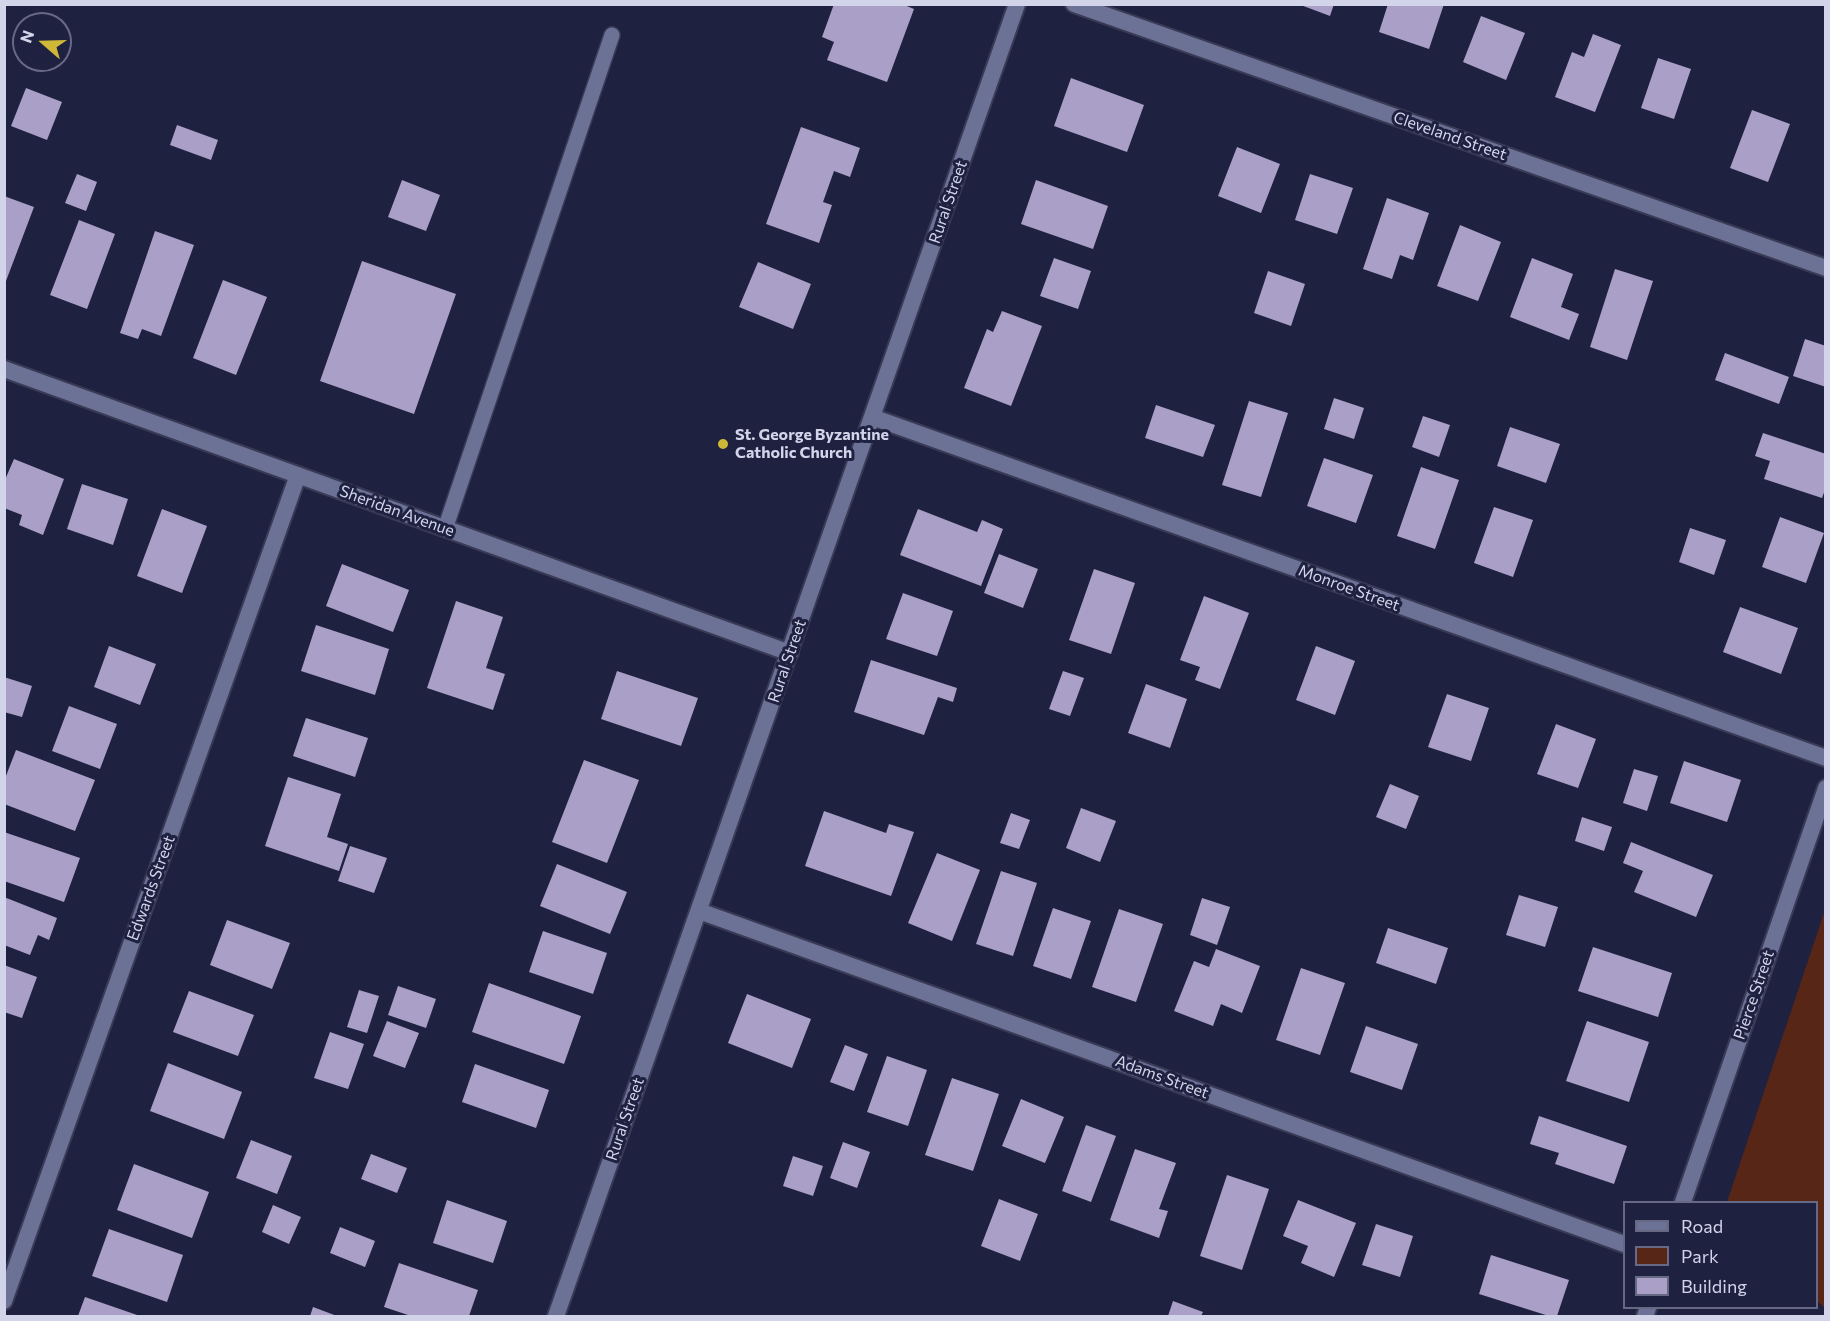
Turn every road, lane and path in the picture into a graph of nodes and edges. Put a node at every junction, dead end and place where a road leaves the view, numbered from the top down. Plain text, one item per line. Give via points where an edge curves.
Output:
1 (1017, 4) edge
2 (1074, 4) edge
3 (612, 35) dead end
4 (1826, 268) edge
5 (4, 369) edge
6 (872, 417) junction
7 (298, 475) junction
8 (445, 529) junction
9 (790, 653) junction
10 (1826, 758) edge
11 (1826, 788) edge
12 (699, 911) junction
13 (1684, 1201) edge
14 (1623, 1244) edge
15 (4, 1301) edge
16 (556, 1317) edge

1 - 6 street, Rural Street
2 - 4 street, Cleveland Street
3 - 8 lane
5 - 7 street, Sheridan Avenue
6 - 9 street, Rural Street
6 - 10 street, Monroe Street
7 - 8 street, Sheridan Avenue
7 - 15 street, Edwards Street
8 - 9 street, Sheridan Avenue
9 - 12 street, Rural Street
11 - 13 street, Pierce Street
12 - 14 street, Adams Street
12 - 16 street, Rural Street

